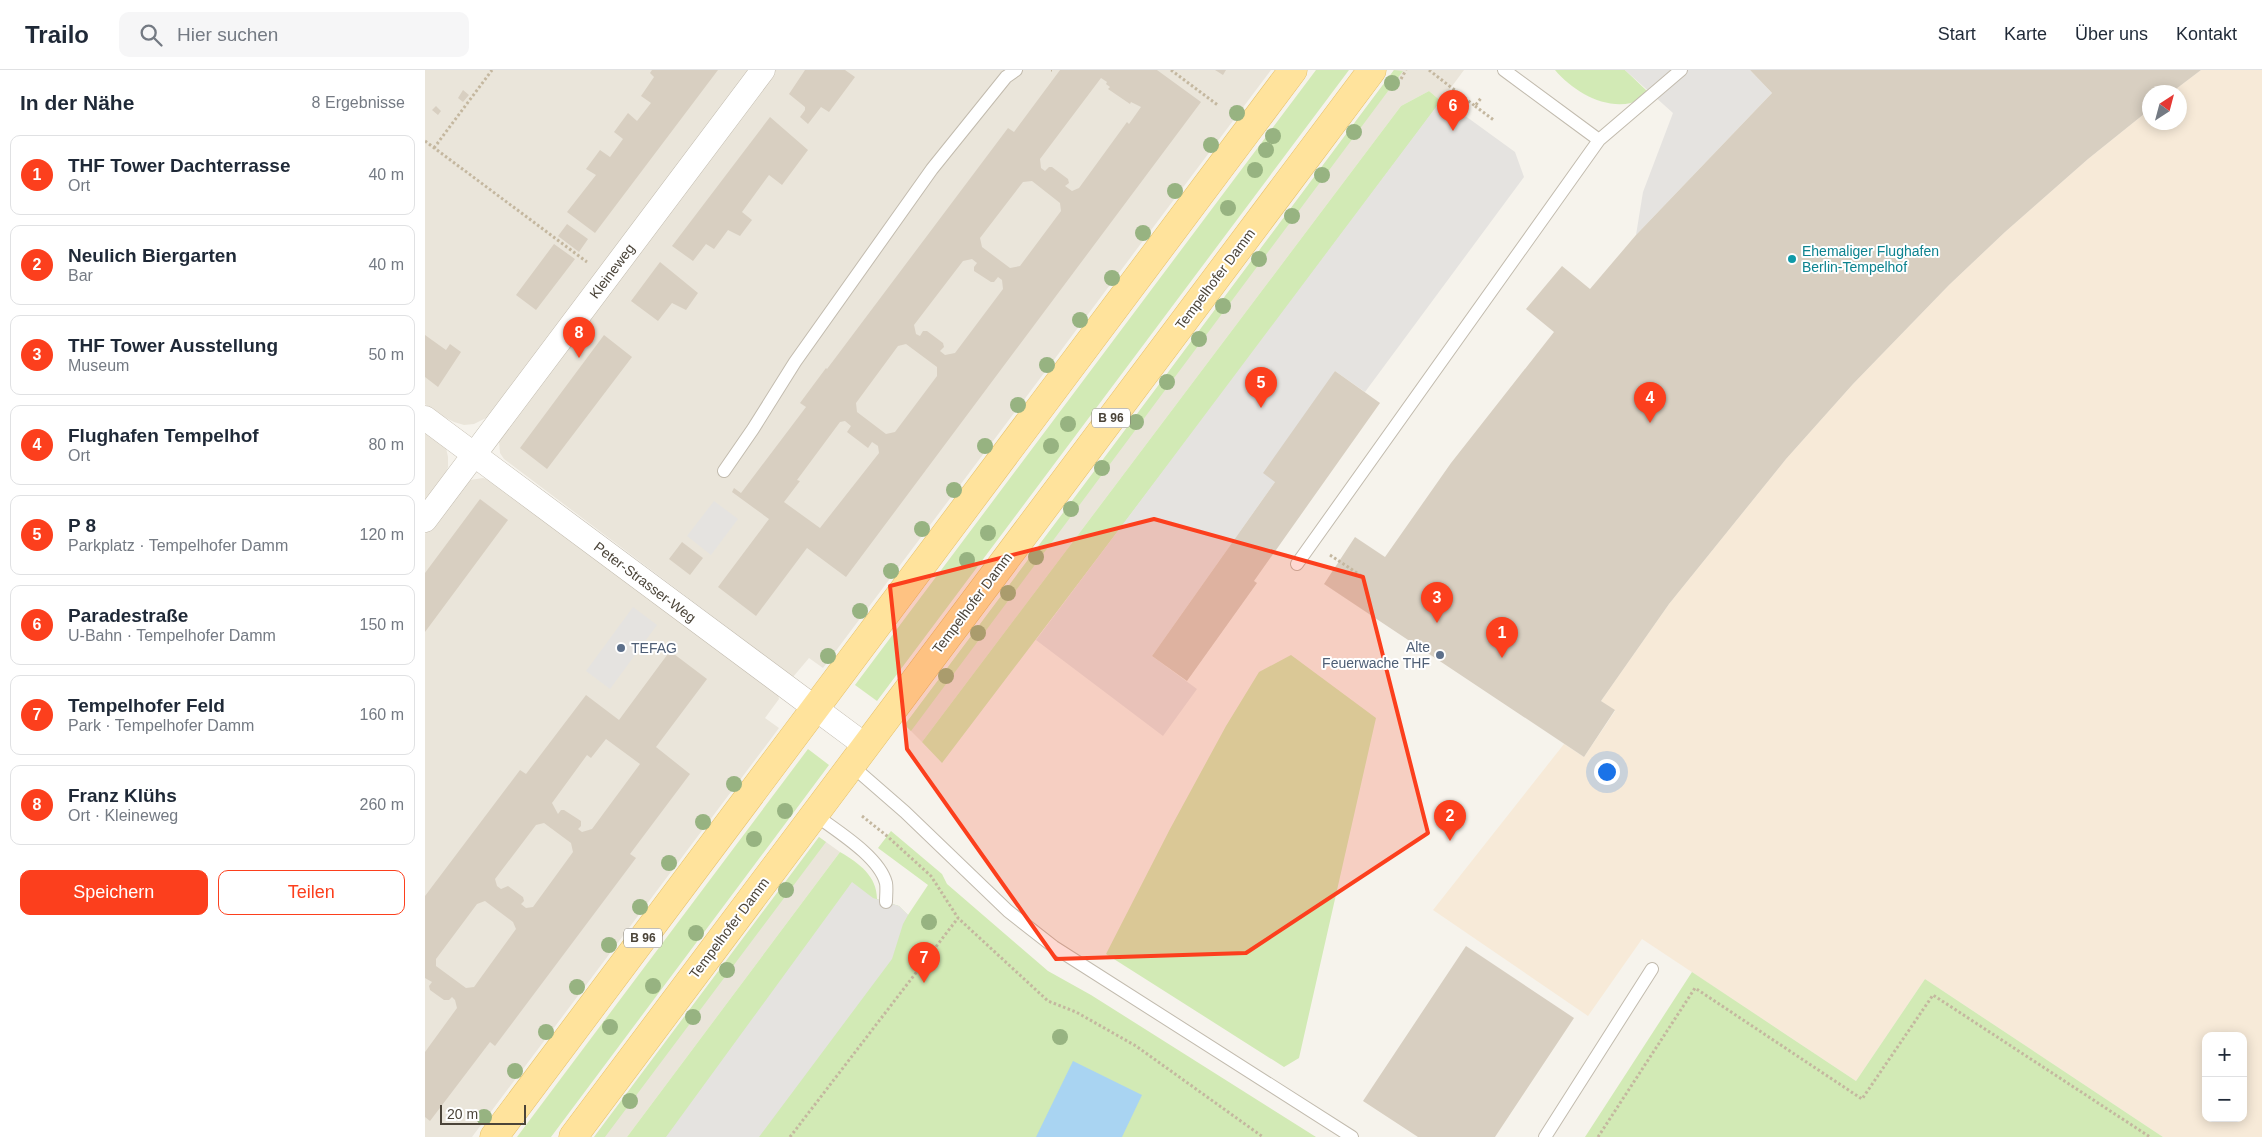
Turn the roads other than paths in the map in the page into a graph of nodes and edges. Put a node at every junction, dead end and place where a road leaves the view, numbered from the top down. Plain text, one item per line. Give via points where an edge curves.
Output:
1 (763, 70) edge
2 (1016, 70) edge
3 (1293, 70) edge
4 (1372, 70) edge
5 (1504, 70) edge
6 (1681, 70) edge
7 (1599, 140) junction
8 (425, 418) edge
9 (474, 455) junction
10 (724, 471) dead end
11 (425, 520) edge
12 (1297, 564) dead end
13 (815, 708) junction
14 (858, 756) junction
15 (814, 814) junction
16 (886, 902) dead end
17 (1651, 969) dead end
18 (494, 1137) edge
19 (573, 1137) edge
20 (1352, 1137) edge
21 (1545, 1137) edge

1 - 9 street, Kleineweg
2 - 10 lane via 1006,77 932,169 795,362
3 - 13 main road, B 96
4 - 14 main road, Tempelhofer Damm / B 96
5 - 7 lane
6 - 7 lane
7 - 12 lane
8 - 9 street, Peter-Strasser-Weg
9 - 11 street, Kleineweg
9 - 13 street, Peter-Strasser-Weg
13 - 14 street, Peter-Strasser-Weg
13 - 18 main road, B 96
14 - 15 main road, Tempelhofer Damm / B 96
14 - 20 lane via 905,812 1009,911 1054,947
15 - 16 lane via 871,859 881,871 886,884
15 - 19 main road, Tempelhofer Damm / B 96
17 - 21 lane

